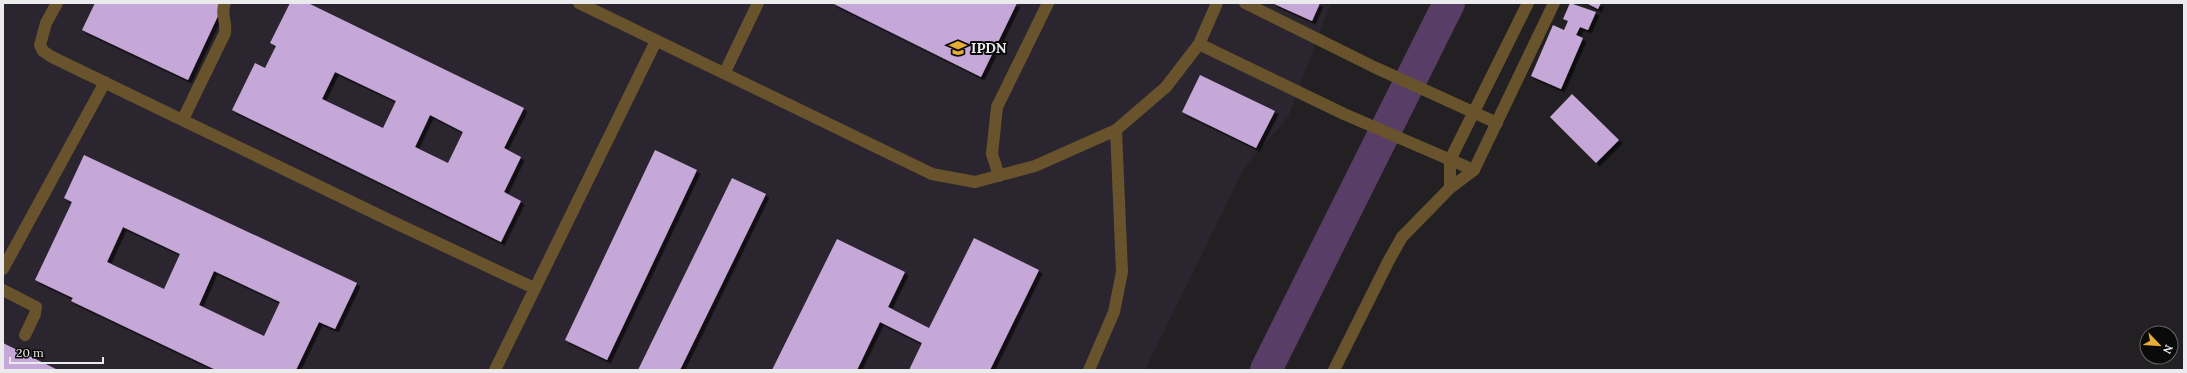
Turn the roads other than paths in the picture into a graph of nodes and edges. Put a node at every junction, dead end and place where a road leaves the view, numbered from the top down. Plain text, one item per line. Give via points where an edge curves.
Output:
1 (58, 3) edge
2 (225, 3) edge
3 (579, 3) edge
4 (758, 3) edge
5 (1048, 3) edge
6 (1217, 3) edge
7 (1245, 3) edge
8 (1528, 3) edge
9 (1554, 3) edge
10 (656, 41) junction
11 (1199, 44) junction
12 (725, 72) junction
13 (105, 82) junction
14 (1474, 111) junction
15 (183, 119) junction
16 (1497, 123) junction
17 (1116, 130) junction
18 (1450, 160) junction
19 (1474, 170) junction
20 (999, 176) junction
21 (1450, 188) junction
22 (3, 270) edge
23 (534, 288) junction
24 (3, 290) edge
25 (25, 335) dead end
26 (495, 370) edge
27 (1089, 370) edge
28 (1334, 370) edge

1 - 13 street via 46,23 41,39 43,51
2 - 15 street via 222,13 226,24 225,33
3 - 10 street
4 - 12 street
5 - 20 street via 997,108 992,154
6 - 11 street
7 - 14 street via 1374,67
8 - 14 street
9 - 16 street
10 - 12 street
10 - 23 street
11 - 17 street via 1166,87
11 - 18 street via 1344,114
12 - 20 street via 932,174 975,182
13 - 15 street
13 - 22 street
14 - 16 street
14 - 18 street
15 - 23 street via 286,171
16 - 19 street
17 - 20 street via 1035,166
17 - 27 street via 1122,272 1114,312
18 - 19 street
18 - 21 street
19 - 21 street
21 - 28 street via 1402,237
23 - 26 street
24 - 25 street via 36,307

